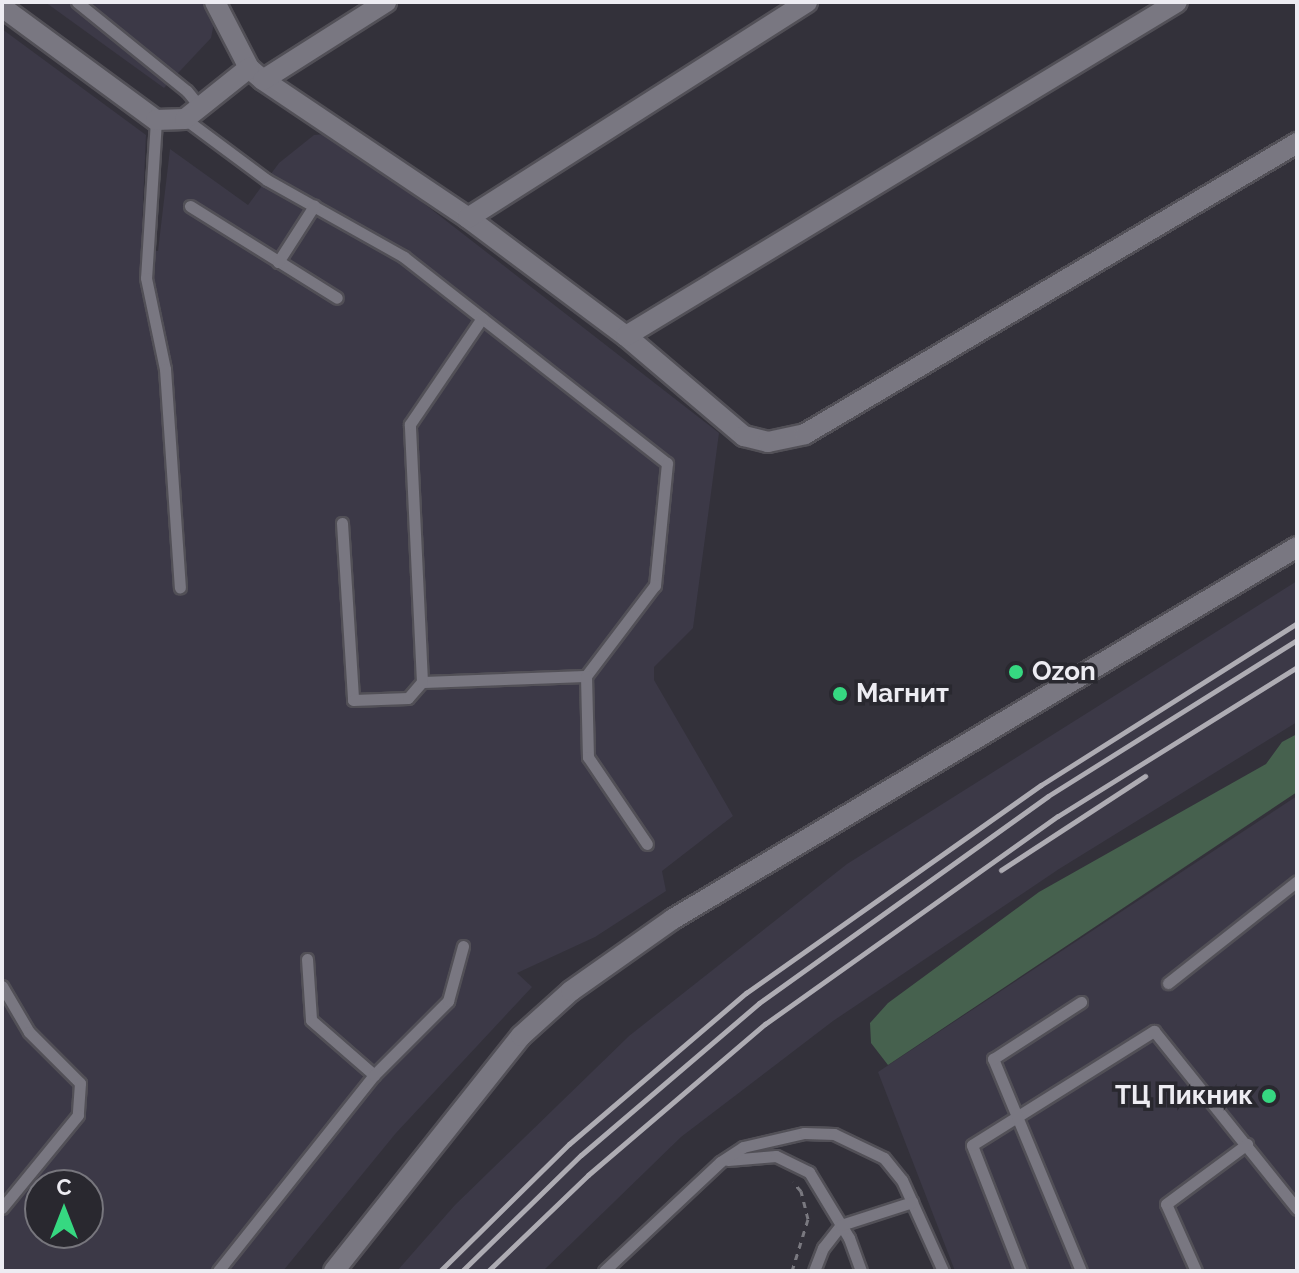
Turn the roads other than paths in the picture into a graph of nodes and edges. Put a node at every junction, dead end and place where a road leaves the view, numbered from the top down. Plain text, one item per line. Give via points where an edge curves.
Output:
1 (77, 2) edge
2 (215, 2) edge
3 (386, 2) edge
4 (807, 2) edge
5 (1177, 2) edge
6 (2, 7) edge
7 (256, 74) junction
8 (193, 113) junction
9 (156, 120) junction
10 (1297, 143) edge
11 (190, 206) dead end
12 (314, 206) junction
13 (468, 218) junction
14 (278, 262) junction
15 (337, 298) dead end
16 (482, 318) junction
17 (626, 336) junction
18 (342, 523) dead end
19 (1297, 547) edge
20 (180, 587) dead end
21 (586, 676) junction
22 (422, 682) junction
23 (647, 844) dead end
24 (1297, 881) edge
25 (463, 946) dead end
26 (307, 959) dead end
27 (1168, 983) dead end
28 (2, 986) edge
29 (1081, 1002) dead end
30 (374, 1075) junction
31 (1020, 1120) junction
32 (1247, 1144) junction
33 (720, 1162) junction
34 (912, 1202) junction
35 (2, 1208) edge
36 (1297, 1209) edge
37 (841, 1225) junction
38 (625, 1250) junction
39 (218, 1271) edge
40 (334, 1271) edge
41 (604, 1271) edge
42 (617, 1271) edge
43 (814, 1271) edge
44 (861, 1271) edge
45 (943, 1271) edge
46 (1021, 1271) edge
47 (1081, 1271) edge
48 (1196, 1271) edge

1 - 8 lane via 179,84
2 - 7 street
3 - 7 street
4 - 13 street
5 - 17 street
6 - 9 street
7 - 8 street
7 - 13 street
8 - 9 street
8 - 12 lane via 267,180
9 - 20 lane via 146,278 165,369
10 - 17 street via 805,434 768,442 744,436
11 - 14 lane
12 - 14 lane
12 - 16 lane via 404,257
13 - 17 street
14 - 15 lane
16 - 21 lane via 667,463 655,585
16 - 22 lane via 410,424
18 - 22 lane via 353,700 408,698
19 - 40 street via 673,919 571,991 521,1036
21 - 22 lane
21 - 23 lane via 588,757
24 - 27 lane
25 - 30 lane via 448,1001
26 - 30 lane via 311,1020
28 - 35 lane via 29,1032 80,1083 78,1115
29 - 31 lane via 993,1059
30 - 39 lane
31 - 32 lane via 1154,1031
31 - 46 lane via 972,1145
31 - 47 lane
32 - 36 lane
32 - 48 lane via 1166,1204
33 - 34 lane via 774,1136 834,1134 884,1158
33 - 37 lane via 758,1156 792,1162 817,1182
33 - 38 lane
34 - 37 lane
34 - 45 lane
37 - 43 lane
37 - 44 lane
38 - 41 lane
38 - 42 lane

